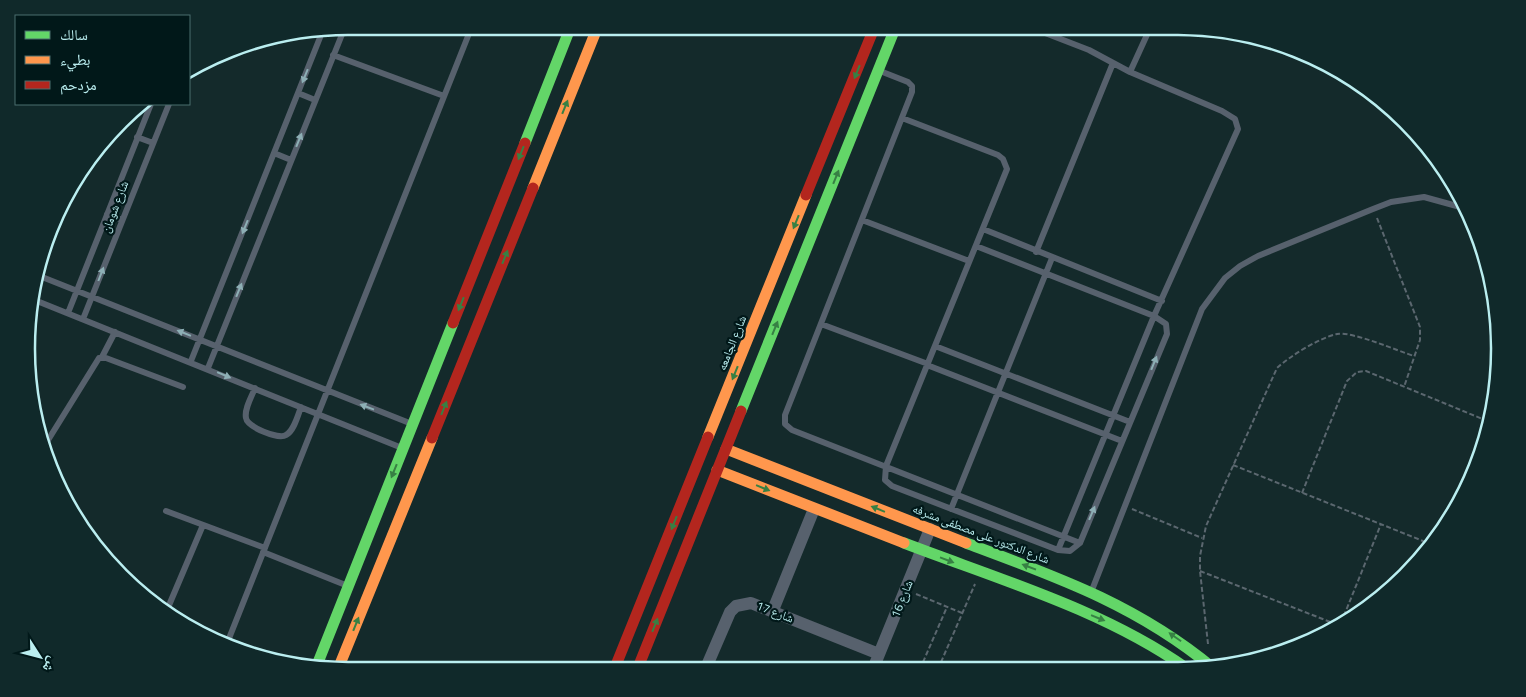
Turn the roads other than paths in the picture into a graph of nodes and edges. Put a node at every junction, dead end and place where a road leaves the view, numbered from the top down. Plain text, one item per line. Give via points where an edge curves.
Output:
1 (341, 35) edge
2 (468, 35) edge
3 (567, 35) edge
4 (594, 35) edge
5 (871, 35) edge
6 (892, 35) edge
7 (1050, 35) edge
8 (1146, 35) edge
9 (320, 37) edge
10 (333, 55) junction
11 (1113, 63) junction
12 (878, 70) junction
13 (1130, 72) junction
14 (298, 93) junction
15 (444, 96) junction
16 (315, 100) junction
17 (169, 105) edge
18 (150, 107) edge
19 (902, 118) junction
20 (137, 137) junction
21 (153, 143) junction
22 (274, 153) junction
23 (291, 160) junction
24 (810, 189) junction
25 (828, 196) junction
26 (1457, 206) edge
27 (107, 214) junction
28 (122, 220) junction
29 (862, 220) junction
30 (983, 229) junction
31 (976, 246) junction
32 (1036, 252) junction
33 (1052, 258) junction
34 (969, 261) junction
35 (1045, 273) junction
36 (44, 277) edge
37 (77, 290) junction
38 (93, 296) junction
39 (1162, 301) junction
40 (39, 302) edge
41 (68, 313) junction
42 (1154, 316) junction
43 (84, 319) junction
44 (821, 324) junction
45 (115, 332) junction
46 (200, 339) junction
47 (216, 346) junction
48 (935, 346) junction
49 (102, 357) junction
50 (191, 361) junction
51 (928, 364) junction
52 (208, 368) junction
53 (1006, 373) junction
54 (183, 387) dead end
55 (255, 388) junction
56 (327, 391) junction
57 (998, 393) junction
58 (301, 407) junction
59 (318, 414) junction
60 (1113, 415) junction
61 (1130, 422) junction
62 (413, 424) junction
63 (434, 433) junction
64 (1106, 435) junction
65 (49, 439) edge
66 (1122, 441) junction
67 (404, 449) junction
68 (726, 449) junction
69 (424, 457) junction
70 (886, 466) junction
71 (717, 470) junction
72 (957, 494) junction
73 (814, 509) junction
74 (951, 509) junction
75 (166, 511) dead end
76 (203, 525) junction
77 (930, 529) junction
78 (1064, 537) junction
79 (1080, 543) junction
80 (264, 550) junction
81 (922, 550) junction
82 (1058, 550) junction
83 (348, 586) junction
84 (1092, 591) junction
85 (169, 605) edge
86 (773, 610) junction
87 (229, 638) edge
88 (879, 654) junction
89 (319, 660) edge
90 (1205, 660) edge
91 (341, 662) edge
92 (617, 662) edge
93 (640, 662) edge
94 (708, 662) edge
95 (876, 662) edge
96 (1178, 662) edge

1 - 10 lane
2 - 15 lane
3 -> 62 main road
63 -> 4 main road
5 -> 24 main road, شارع الجامعه
6 - 12 main road
7 - 11 lane
8 - 13 lane
9 -> 14 lane
10 - 15 lane
10 - 16 lane
11 - 13 lane
11 - 32 lane
12 - 19 lane via 912,86
25 -> 12 main road
13 - 39 lane via 1222,111 1235,119 1238,128
14 - 16 lane
14 - 22 lane
15 - 56 lane
23 -> 16 lane
17 - 21 lane, شارع شومان
18 - 20 lane, شارع شومان
19 - 29 lane
19 - 30 lane via 1003,159 1007,169
20 - 21 lane
20 - 27 lane, شارع شومان
21 - 28 lane, شارع شومان
22 - 23 lane
22 -> 46 lane
47 -> 23 lane
24 - 25 main road
24 -> 92 main road, شارع الجامعه
68 -> 25 main road
26 - 84 lane via 1424,197 1373,208 1258,256 1240,266 1212,292 1202,309
27 - 28 lane
27 - 37 lane, شارع شومان
38 -> 28 lane, شارع شومان
29 - 34 lane
29 - 44 lane
30 - 31 lane
30 - 32 lane
31 - 34 lane
31 - 35 lane
32 - 33 lane
33 - 35 lane
33 - 39 lane
34 - 48 lane
35 - 42 lane
35 - 53 lane
36 - 37 lane
37 - 38 lane
37 - 41 lane, شارع شومان
38 - 43 lane, شارع شومان
46 -> 38 lane
39 - 42 lane
40 - 41 lane
41 - 43 lane
42 - 60 lane
61 -> 42 lane via 1167,334 1166,324
43 - 45 lane
44 - 51 lane
44 - 70 lane via 785,415 785,424 792,430
45 - 49 lane
45 - 50 lane
46 - 47 lane
46 - 50 lane
47 - 52 lane
47 - 56 lane
48 - 51 lane
48 - 53 lane
49 - 54 lane
49 - 65 lane via 96,361
50 - 52 lane
51 - 57 lane
51 - 70 lane
52 -> 55 lane
53 - 57 lane
53 - 60 lane
55 - 58 lane
55 - 58 lane via 245,414 246,421 257,428 279,437 286,436
56 - 59 lane
62 -> 56 lane
57 - 64 lane
57 - 72 lane
58 - 59 lane
59 - 67 lane
59 - 80 lane
60 - 61 lane
60 - 64 lane
61 - 66 lane
62 - 63 main road
62 - 67 main road
63 - 69 main road
64 - 66 lane
64 - 78 lane
79 -> 66 lane
67 - 69 main road
67 -> 83 main road
68 - 71 main road
77 -> 68 main road, شارع الدكتور على مصطفى مشرفه
91 -> 69 main road
70 - 72 lane
70 - 74 lane via 884,476 888,484
71 -> 73 main road
93 -> 71 main road
72 - 74 lane
72 - 78 lane
73 - 81 main road
73 - 86 street
74 - 82 lane
75 - 76 lane
76 - 80 lane
76 - 85 lane
77 - 81 street, شارع 16
84 -> 77 main road, شارع الدكتور على مصطفى مشرفه
78 - 79 lane
78 - 82 lane
79 - 82 lane via 1070,551
80 - 83 lane
80 - 87 lane
81 - 88 street, شارع 16
81 -> 96 main road via 1102,619 1155,646
83 - 89 main road
90 -> 84 main road, شارع الدكتور على مصطفى مشرفه via 1167,631
86 - 88 street, شارع 17
86 - 94 street, شارع 17 via 743,603 730,612
88 - 95 street, شارع 16

